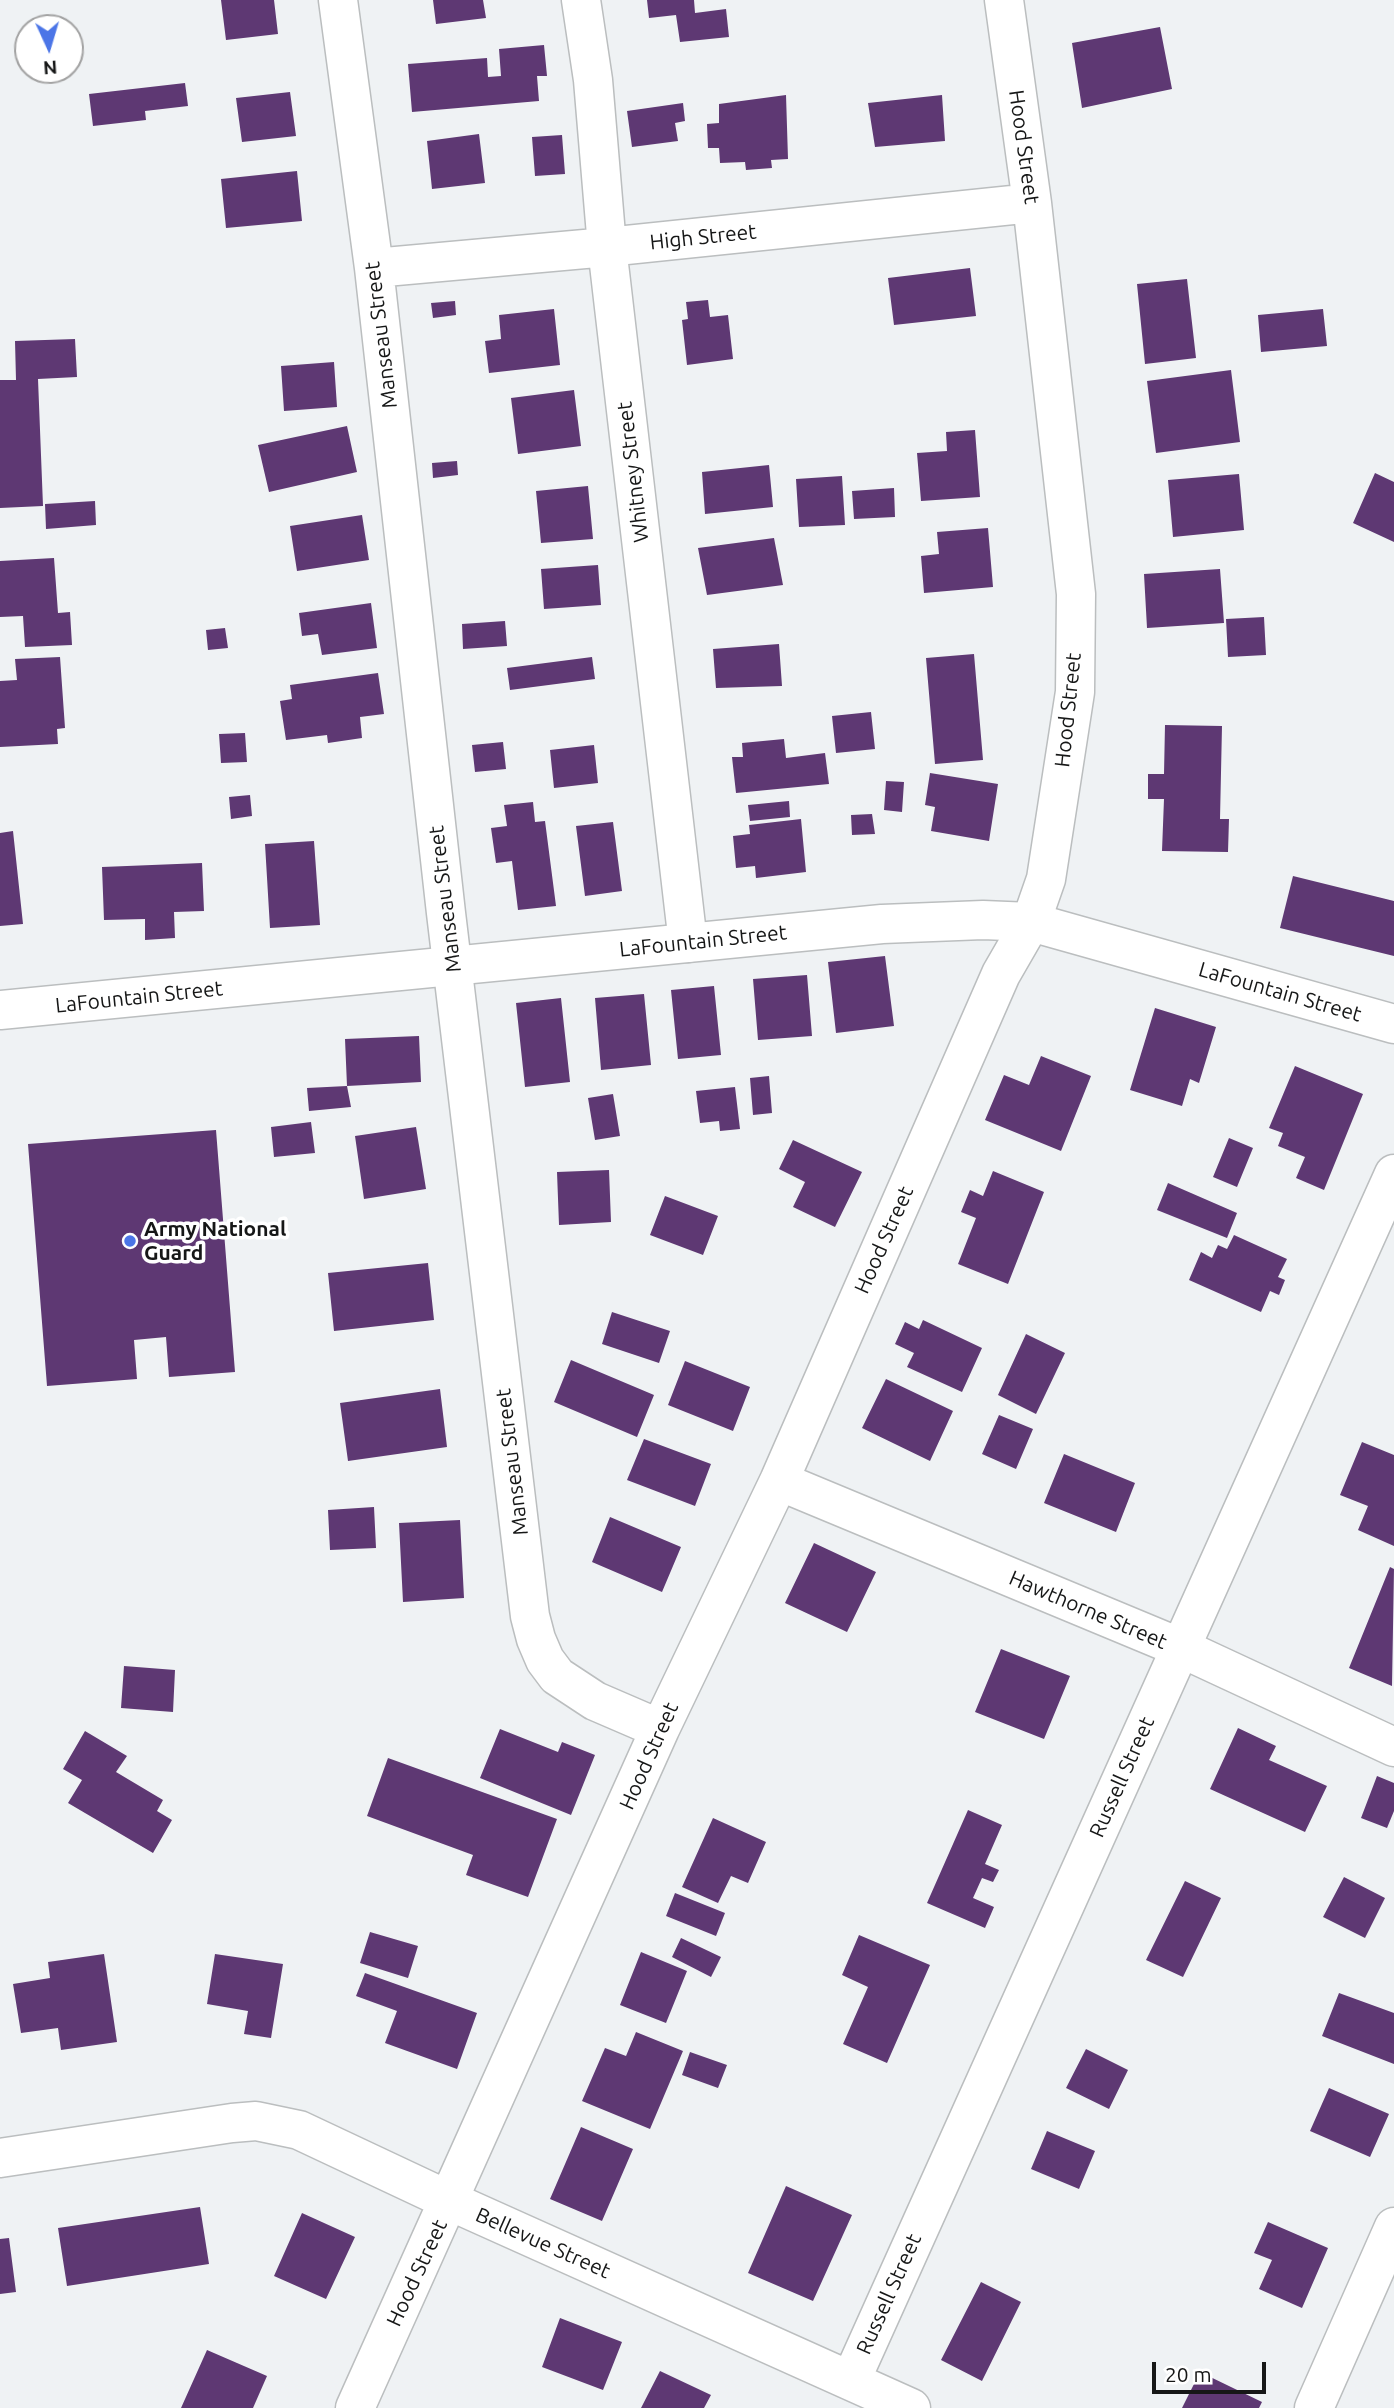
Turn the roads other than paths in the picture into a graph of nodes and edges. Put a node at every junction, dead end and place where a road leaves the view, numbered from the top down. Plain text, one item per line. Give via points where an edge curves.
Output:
1 (338, 0) edge
2 (580, 0) edge
3 (1004, 0) edge
4 (1032, 202) junction
5 (607, 247) junction
6 (374, 268) junction
7 (1031, 922) junction
8 (688, 943) junction
9 (453, 966) junction
10 (0, 1010) edge
11 (1394, 1024) edge
12 (1394, 1174) edge
13 (779, 1481) junction
14 (1181, 1648) junction
15 (660, 1729) junction
16 (1394, 1746) edge
17 (0, 2158) edge
18 (450, 2201) junction
19 (1394, 2227) edge
20 (850, 2380) junction
21 (355, 2408) edge
22 (911, 2408) edge
23 (1314, 2408) edge

1 - 6 street, Manseau Street
2 - 5 street, Whitney Street via 595,102
3 - 4 street, Hood Street
4 - 5 street, High Street
4 - 7 street, Hood Street via 1076,594 1075,692 1046,879
5 - 6 street, High Street
5 - 8 street, Whitney Street
6 - 9 street, Manseau Street
7 - 8 street, LaFountain Street via 882,924
7 - 11 street, LaFountain Street
7 - 13 street, Hood Street via 1001,974
8 - 9 street, LaFountain Street
9 - 10 street, LaFountain Street
9 - 15 street, Manseau Street via 536,1639 556,1676
12 - 14 street, Russell Street
13 - 14 street, Hawthorne Street
13 - 15 street, Hood Street
14 - 16 street, Hawthorne Street
14 - 20 street, Russell Street
15 - 18 street, Hood Street
17 - 18 street, Bellevue Street via 256,2121 299,2130
18 - 20 street, Bellevue Street
18 - 21 street, Hood Street
19 - 23 street
20 - 22 street, Bellevue Street

